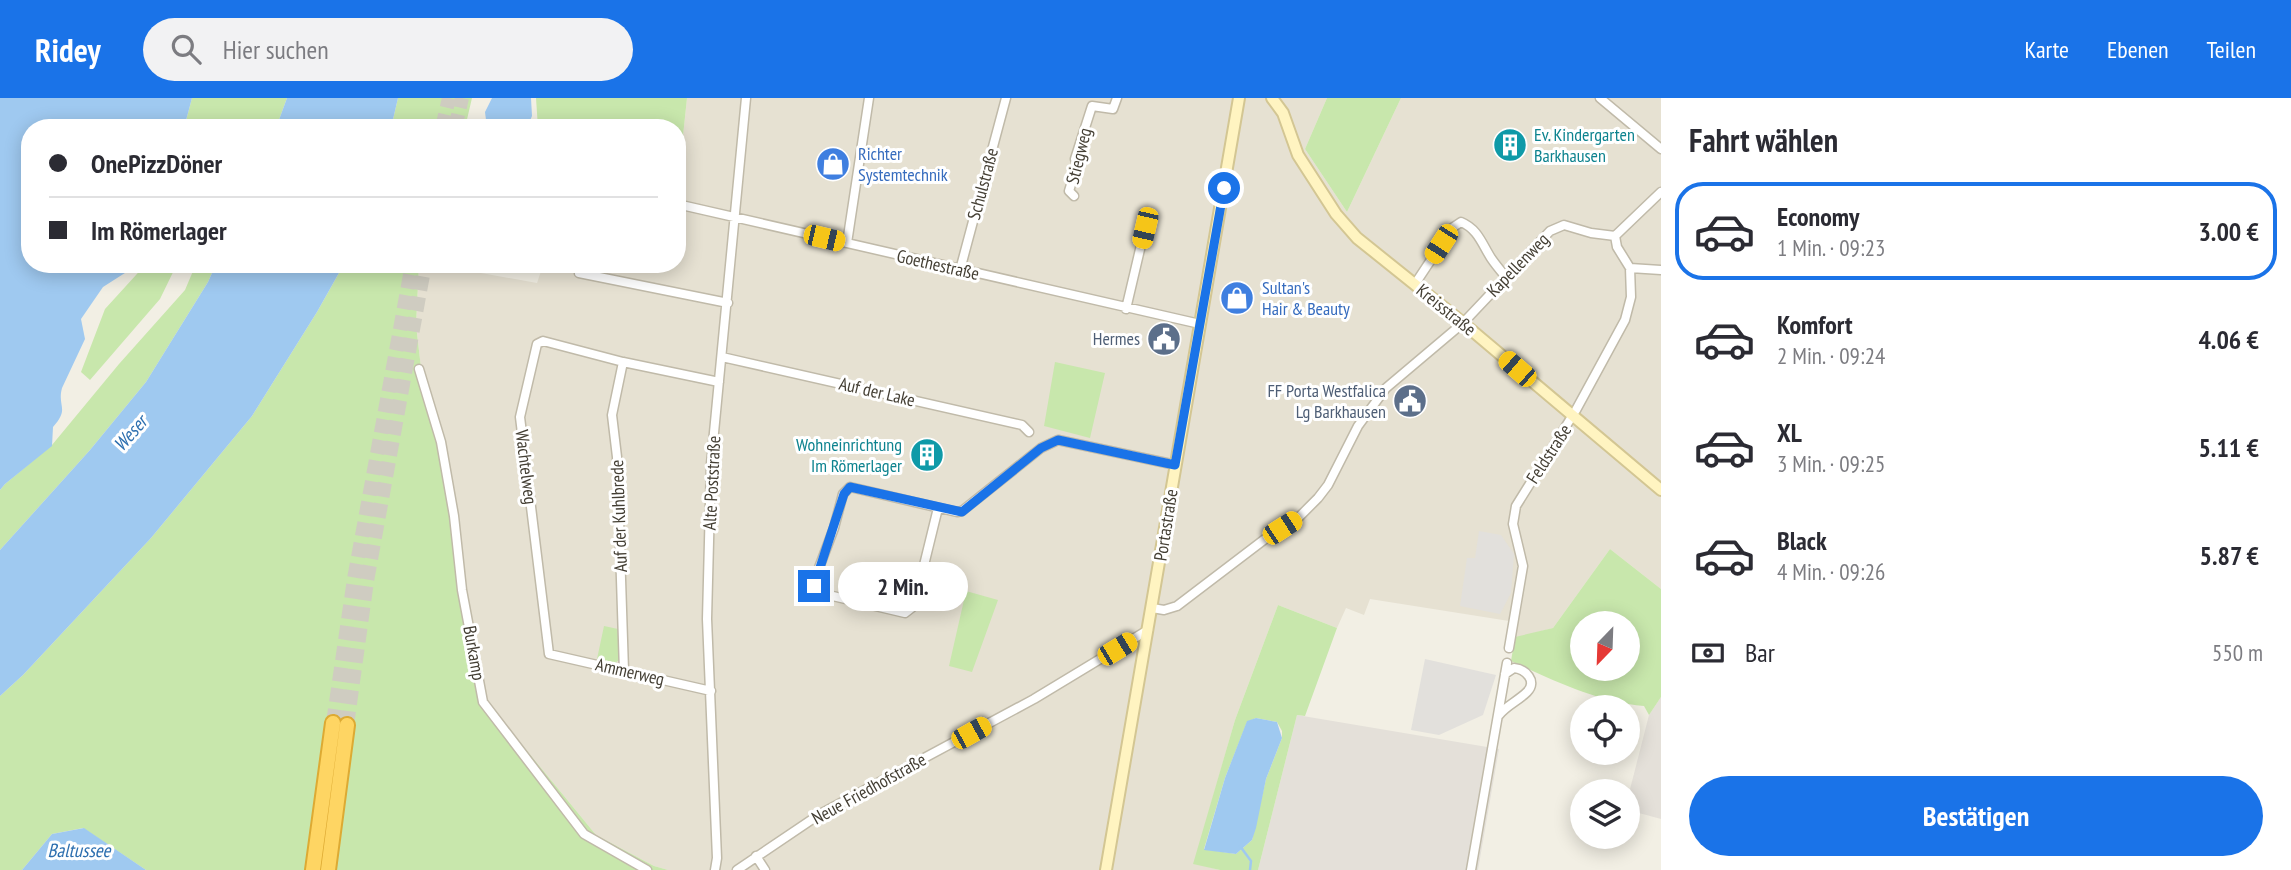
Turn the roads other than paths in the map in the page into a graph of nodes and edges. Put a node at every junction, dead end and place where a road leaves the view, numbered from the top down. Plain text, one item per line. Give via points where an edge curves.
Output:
1 (746, 98) edge
2 (869, 98) edge
3 (1006, 98) edge
4 (1116, 98) edge
5 (1239, 98) edge
6 (1272, 98) edge
7 (1600, 98) edge
8 (1661, 149) edge
9 (1661, 192) edge
10 (1074, 196) dead end
11 (686, 206) edge
12 (735, 218) junction
13 (1145, 228) dead end
14 (1615, 236) junction
15 (846, 243) junction
16 (1630, 268) junction
17 (960, 270) junction
18 (1661, 270) edge
19 (579, 273) dead end
20 (1505, 276) junction
21 (1415, 284) junction
22 (728, 303) junction
23 (1126, 309) junction
24 (1463, 323) junction
25 (1200, 324) junction
26 (722, 357) junction
27 (623, 362) junction
28 (419, 369) dead end
29 (719, 382) junction
30 (1572, 417) junction
31 (1029, 432) dead end
32 (1175, 465) junction
33 (1661, 490) edge
34 (938, 508) junction
35 (1152, 608) junction
36 (1149, 629) junction
37 (1509, 648) dead end
38 (549, 654) joint
39 (1507, 663) dead end
40 (624, 671) junction
41 (1505, 674) junction
42 (710, 691) junction
43 (1497, 717) junction
44 (756, 856) junction
45 (313, 870) edge
46 (328, 870) edge
47 (647, 870) edge
48 (715, 870) edge
49 (737, 870) edge
50 (765, 870) edge
51 (1106, 870) edge
52 (1471, 870) edge

1 - 12 street, Alte Poststraße
2 - 15 street
3 - 17 street, Schulstraße
4 - 10 street, Stiegweg via 1113,108 1093,106 1075,159 1069,191
5 - 25 main road, Portastraße
6 - 21 main road, Kreisstraße via 1283,113 1298,155 1336,214 1357,238
7 - 8 street
9 - 14 street
11 - 12 street, Goethestraße
12 - 15 street, Goethestraße
12 - 22 street, Alte Poststraße
13 - 23 street
14 - 16 street
14 - 20 street, Kapellenweg via 1557,227
15 - 17 street, Goethestraße
16 - 18 street
16 - 30 street, Feldstraße via 1625,320
17 - 23 street, Goethestraße
19 - 22 street
20 - 21 street via 1484,243 1461,222 1452,228
20 - 24 street, Kapellenweg
21 - 24 main road, Kreisstraße
22 - 26 street, Alte Poststraße
23 - 25 street, Goethestraße
24 - 30 main road, Kreisstraße
24 - 35 street, Kapellenweg via 1386,387 1358,426 1328,485 1299,517 1177,606
25 - 32 main road, Portastraße
26 - 29 street, Alte Poststraße
26 - 31 street, Auf der Lake via 1022,425
27 - 29 street, Wachtelweg
27 - 38 street, Wachtelweg via 543,341 537,344 520,418
27 - 40 street, Auf der Kuhlbrede via 612,415
28 - 47 street, Burkamp via 441,442 483,702 583,834
29 - 42 street, Alte Poststraße via 711,464
30 - 33 main road, Kreisstraße
30 - 37 street, Feldstraße via 1516,506 1513,524 1524,566
32 - 34 street via 1058,440 1041,448 962,512
32 - 35 main road, Portastraße
34 - 34 street via 850,487 814,582 816,590 909,612
35 - 36 main road, Portastraße
36 - 44 street, Neue Friedhofstraße via 1034,699 820,814
36 - 51 main road, Portastraße
38 - 40 street, Ammerweg
39 - 41 street
40 - 42 street, Ammerweg
41 - 43 street
41 - 43 street via 1514,667 1523,669 1531,685
42 - 48 street, Alte Poststraße
43 - 52 street
44 - 49 street, Neue Friedhofstraße
44 - 50 street
45 - 46 highway via 340,724

